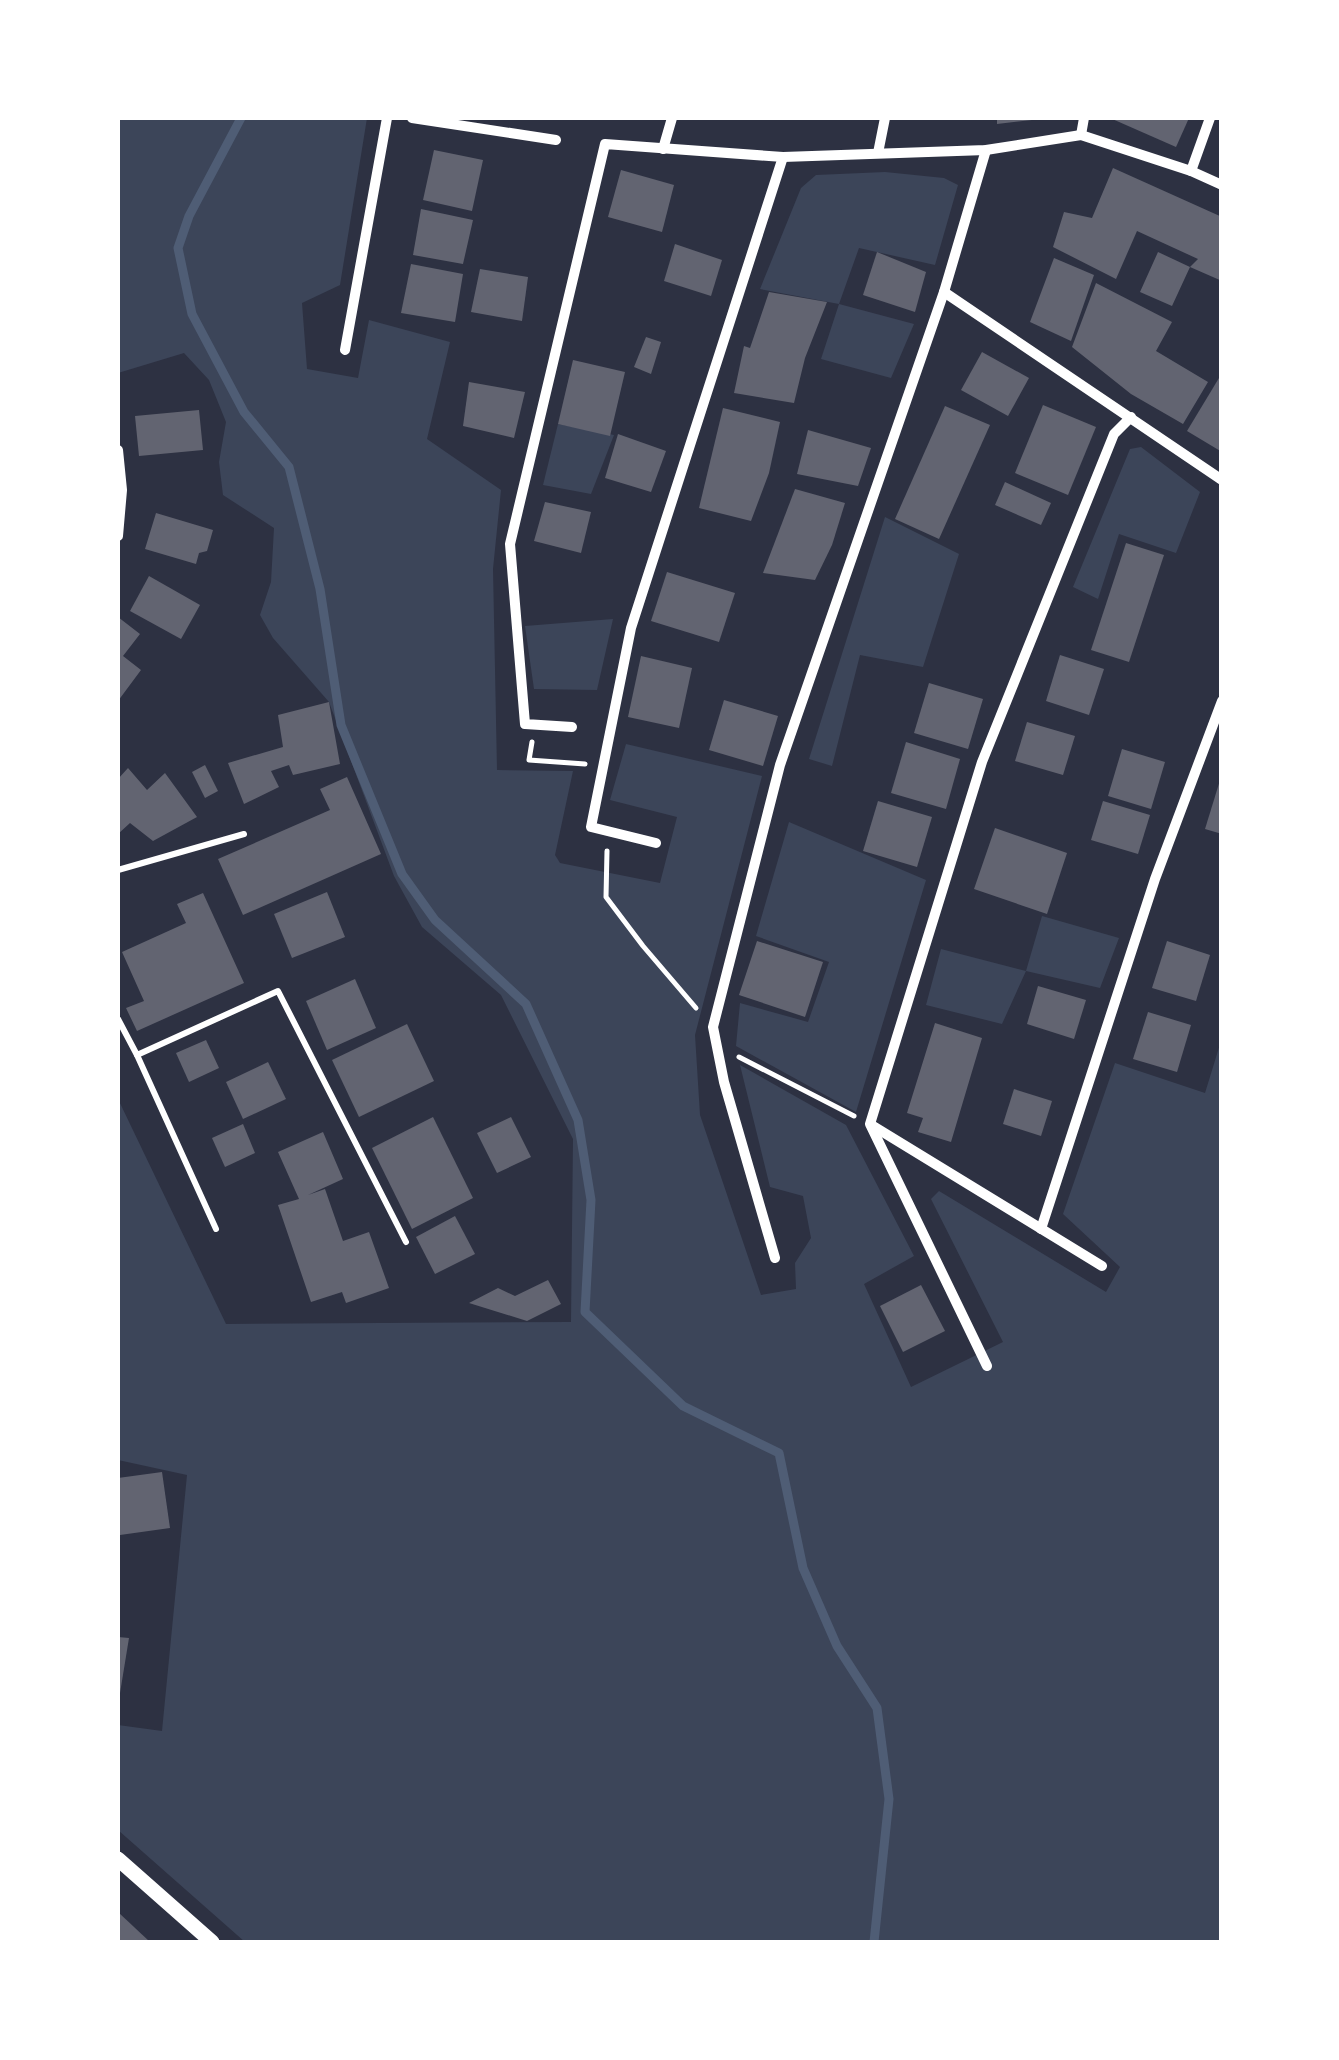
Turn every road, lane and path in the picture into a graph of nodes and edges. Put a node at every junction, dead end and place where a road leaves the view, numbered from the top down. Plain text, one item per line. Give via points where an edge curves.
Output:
1 (387, 118) edge
2 (412, 118) edge
3 (672, 118) edge
4 (885, 118) edge
5 (1084, 118) edge
6 (1210, 118) edge
7 (456, 120) edge
8 (1081, 135) junction
9 (556, 140) dead end
10 (662, 149) junction
11 (986, 150) junction
12 (878, 153) junction
13 (783, 157) junction
14 (1191, 170) junction
15 (1222, 185) edge
16 (944, 292) junction
17 (345, 350) dead end
18 (1131, 417) junction
19 (118, 450) edge
20 (1222, 480) edge
21 (118, 536) edge
22 (1222, 700) edge
23 (534, 724) junction
24 (572, 727) dead end
25 (603, 766) junction
26 (244, 834) dead end
27 (656, 843) dead end
28 (118, 870) edge
29 (118, 1018) edge
30 (137, 1054) junction
31 (870, 1124) junction
32 (1041, 1229) junction
33 (216, 1230) dead end
34 (406, 1242) dead end
35 (774, 1258) dead end
36 (1102, 1266) dead end
37 (987, 1366) dead end
38 (118, 1859) edge
39 (212, 1942) edge

1 - 17 street
2 - 7 street
3 - 10 street
4 - 12 street
5 - 8 street
6 - 14 street
7 - 9 street
8 - 11 street
8 - 14 street
10 - 13 street
10 - 23 street via 604,144 510,544 525,724
11 - 12 street
11 - 16 street
12 - 13 street
13 - 25 street via 631,628
14 - 15 street
16 - 18 street
16 - 35 street via 780,765 712,1028
18 - 20 street
18 - 31 street via 1114,434 982,762
19 - 21 street
22 - 32 street via 1155,879
23 - 24 street
23 - 25 path via 529,760
25 - 27 street via 591,827
26 - 28 lane
29 - 30 lane
30 - 33 lane
30 - 34 lane via 278,991
31 - 32 street
31 - 37 street
32 - 36 street
38 - 39 street

